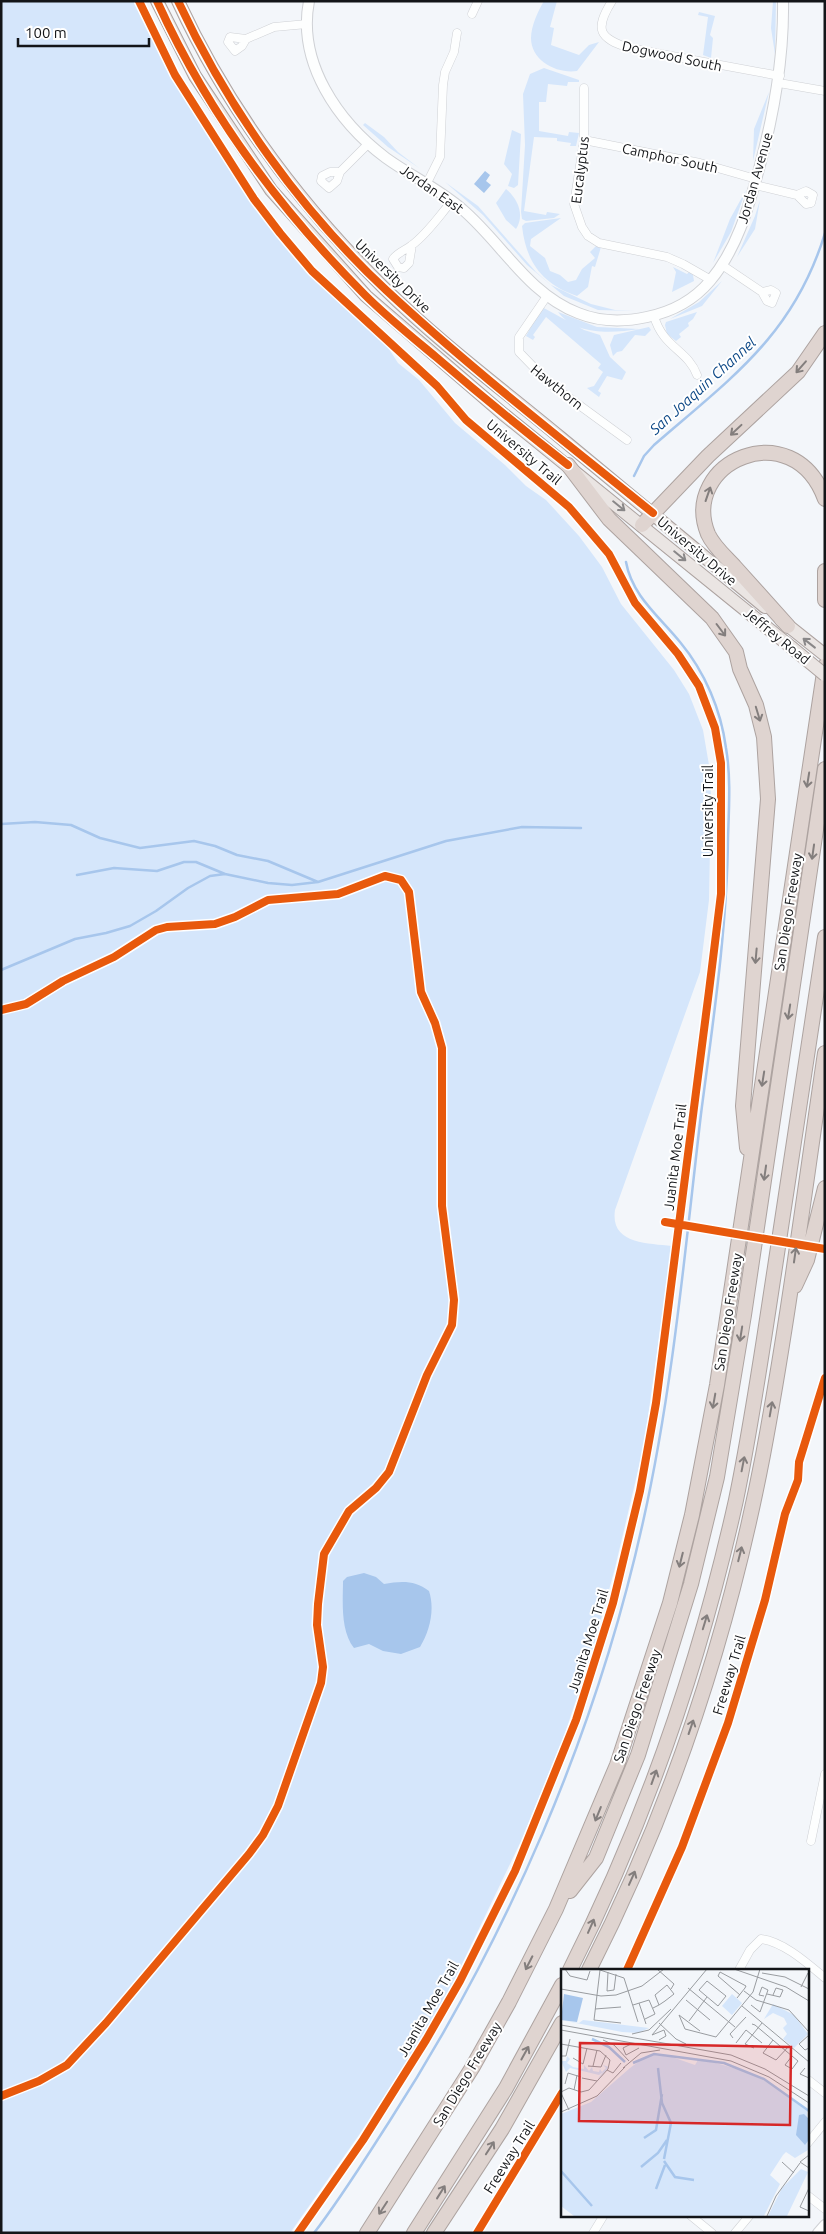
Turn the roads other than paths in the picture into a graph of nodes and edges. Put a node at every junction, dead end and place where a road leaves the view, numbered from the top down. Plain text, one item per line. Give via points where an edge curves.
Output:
1 (157, 1) edge
2 (178, 1) edge
3 (309, 1) edge
4 (478, 1) edge
5 (612, 1) edge
6 (783, 1) edge
7 (472, 14) dead end
8 (307, 24) junction
9 (457, 33) dead end
10 (246, 39) dead end
11 (779, 79) junction
12 (584, 88) dead end
13 (825, 91) edge
14 (584, 140) junction
15 (368, 143) junction
16 (340, 172) dead end
17 (755, 182) junction
18 (426, 183) junction
19 (797, 195) dead end
20 (452, 201) junction
21 (412, 246) dead end
22 (722, 265) junction
23 (711, 280) junction
24 (762, 292) dead end
25 (547, 296) junction
26 (654, 316) junction
27 (825, 333) edge
28 (698, 375) dead end
29 (628, 440) dead end
30 (568, 464) junction
31 (825, 499) edge
32 (653, 513) junction
33 (642, 525) junction
34 (825, 571) edge
35 (825, 600) edge
36 (791, 629) junction
37 (825, 655) edge
38 (825, 666) edge
39 (825, 675) edge
40 (825, 769) edge
41 (825, 937) edge
42 (825, 1053) edge
43 (749, 1172) junction
44 (825, 1188) edge
45 (788, 1303) junction
46 (825, 1774) edge
47 (811, 1841) dead end
48 (556, 1909) junction
49 (570, 1969) edge
50 (589, 1969) edge
51 (740, 1969) edge
52 (825, 1978) edge
53 (561, 1987) edge
54 (561, 2025) edge
55 (808, 2080) edge
56 (825, 2093) edge
57 (825, 2122) edge
58 (808, 2143) edge
59 (808, 2196) edge
60 (825, 2209) edge
61 (603, 2216) edge
62 (691, 2216) edge
63 (749, 2216) edge
64 (825, 2225) edge
65 (367, 2233) edge
66 (414, 2233) edge
67 (434, 2233) edge
68 (593, 2233) edge
69 (712, 2233) edge
70 (735, 2233) edge
71 (818, 2233) edge

1 - 30 main road via 195,76 233,135 271,190 313,239 403,330
2 - 32 main road, University Drive via 196,42 238,110 287,180 329,230 385,289
3 - 8 street, Jordan East
4 - 7 street
5 - 11 street, Dogwood South via 602,23 607,40 629,48
6 - 11 street, Jordan Avenue
8 - 10 street via 274,27
8 - 15 street, Jordan East via 309,53 322,84 345,118
9 - 18 street via 443,86 440,157
11 - 13 street
11 - 17 street, Jordan Avenue
12 - 14 street, Eucalyptus
14 - 17 street, Camphor South via 700,163
14 - 23 street, Eucalyptus via 574,204 588,236 612,247 667,258
15 - 16 street
15 - 18 street, Jordan East
17 - 19 street, Camphor South
17 - 22 street, Jordan Avenue via 741,229
18 - 20 street, Jordan East
20 - 21 street
20 - 25 street, Jordan East
22 - 23 street, Jordan Avenue
22 - 24 street
23 - 26 street, Jordan Avenue via 681,305
25 - 26 street, Jordan East via 580,314 601,319 622,321
25 - 29 street, Hawthorn via 519,337 519,352 549,383
26 - 28 street via 660,333
27 -> 32 highway via 798,372 708,456
30 -> 33 main road, Jeffrey Road
30 -> 43 highway via 609,518 692,598 725,635 736,652 761,722 767,752 768,799 743,1106
36 -> 31 highway via 711,541 705,521 708,493 716,477 732,462 750,454 768,453 787,456 803,466 817,482
32 - 33 highway
32 - 36 main road, University Drive
33 -> 39 main road, Jeffrey Road, bridge
34 - 35 highway
37 -> 36 main road, University Drive
38 -> 43 highway, San Diego Freeway
40 -> 48 highway, San Diego Freeway via 740,1343 704,1534 674,1643 622,1796 596,1858
49 -> 41 highway via 644,1804 672,1729 710,1607 736,1501 752,1417
45 -> 42 highway
43 -> 48 highway, San Diego Freeway via 708,1438 670,1603 617,1765
44 - 45 highway via 806,1260
50 -> 45 highway via 654,1826 712,1659 747,1529
46 - 47 street
48 -> 65 highway, San Diego Freeway via 472,2068
51 - 52 street via 761,1939 799,1957
66 -> 53 highway via 506,2088
67 -> 54 highway via 502,2129
55 - 56 street
57 - 58 street
59 - 60 street
61 - 68 street
62 - 69 street
63 - 70 street
64 - 71 street

